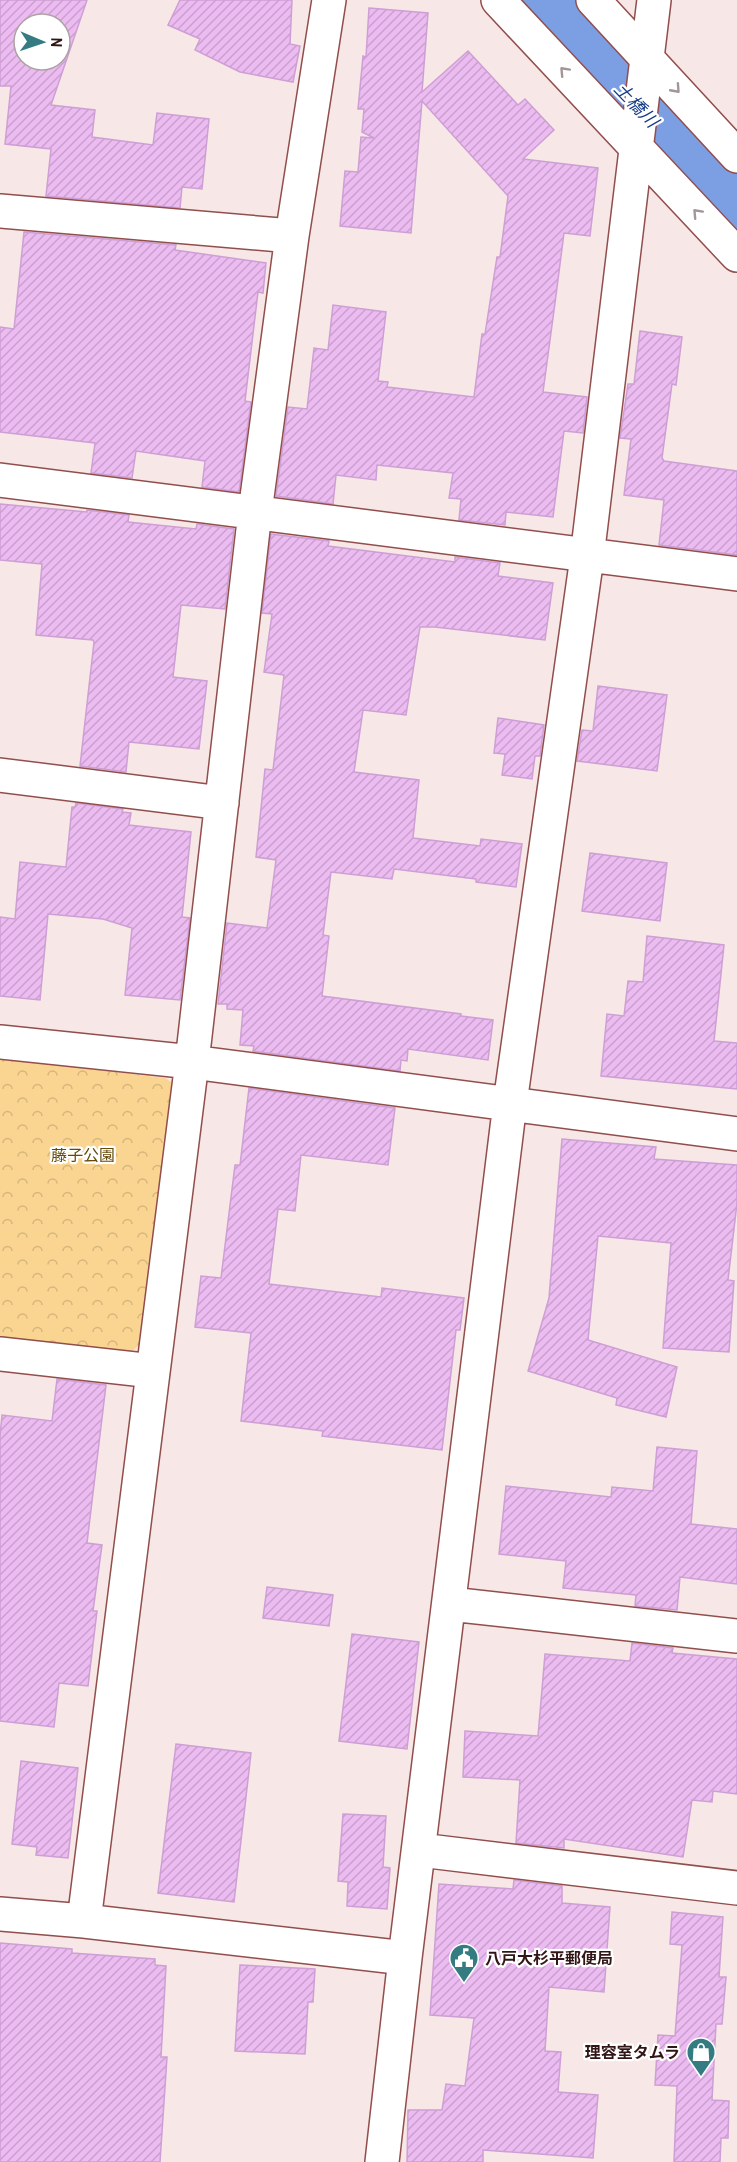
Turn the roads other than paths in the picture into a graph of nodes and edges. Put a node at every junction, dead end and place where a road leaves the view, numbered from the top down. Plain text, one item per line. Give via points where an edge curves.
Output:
1 (329, 0) edge
2 (498, 0) edge
3 (593, 0) edge
4 (654, 0) edge
5 (646, 56) junction
6 (635, 148) junction
7 (737, 156) edge
8 (0, 211) edge
9 (292, 236) junction
10 (737, 255) edge
11 (0, 480) edge
12 (255, 512) junction
13 (587, 556) junction
14 (737, 574) edge
15 (0, 775) edge
16 (222, 803) junction
17 (0, 1042) edge
18 (192, 1062) junction
19 (510, 1103) junction
20 (737, 1134) edge
21 (0, 1354) edge
22 (153, 1371) junction
23 (450, 1604) junction
24 (737, 1636) edge
25 (420, 1850) junction
26 (737, 1887) edge
27 (0, 1914) edge
28 (84, 1921) junction
29 (405, 1958) junction
30 (382, 2162) edge

1 - 9 street
6 -> 2 street
3 - 5 street
4 - 5 street
5 - 6 street
5 -> 7 street
10 -> 6 street
6 - 13 street
8 - 9 street
9 - 12 street
11 - 12 street
12 - 13 street
12 - 16 street
13 - 14 street
13 - 19 street
15 - 16 street
16 - 18 street
17 - 18 street
18 - 19 street
18 - 22 street
19 - 20 street
19 - 23 street
21 - 22 street
22 - 28 street
23 - 24 street
23 - 25 street
25 - 26 street
25 - 29 street
27 - 28 street
28 - 29 street
29 - 30 street

